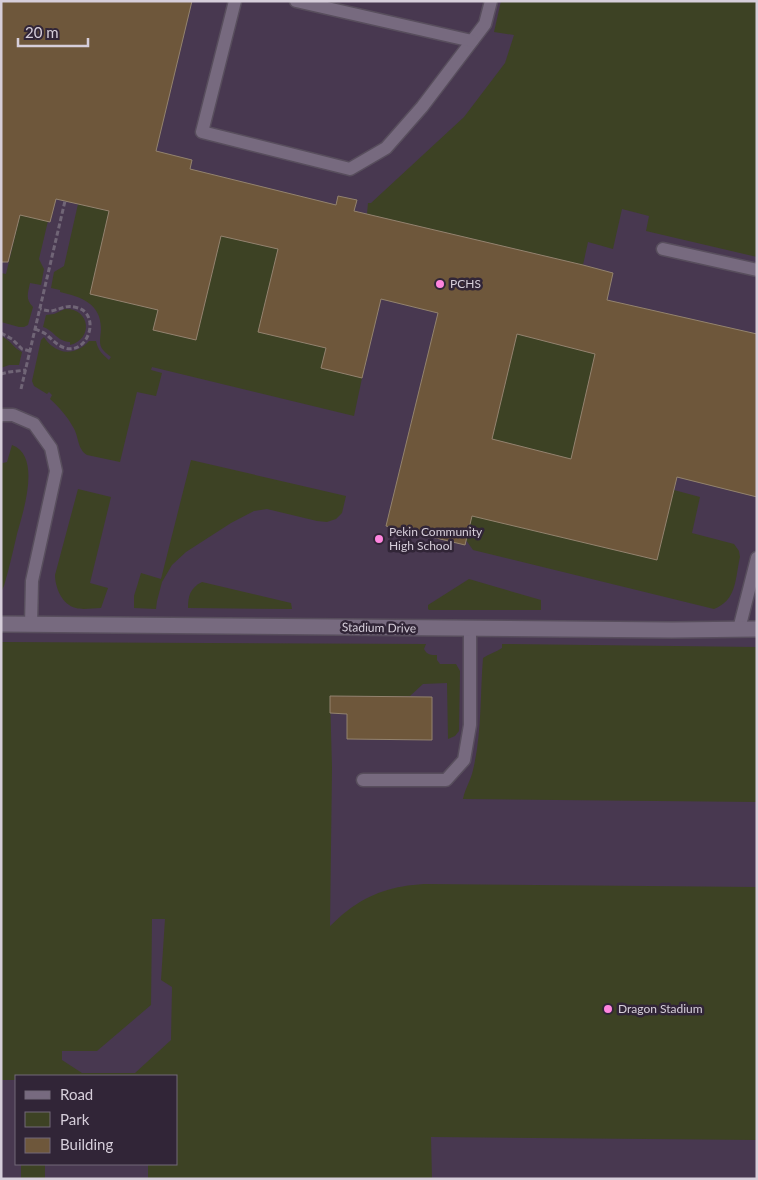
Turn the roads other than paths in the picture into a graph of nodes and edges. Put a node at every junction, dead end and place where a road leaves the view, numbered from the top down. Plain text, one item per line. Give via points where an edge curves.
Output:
1 (235, 1) edge
2 (296, 1) edge
3 (490, 1) edge
4 (472, 41) junction
5 (663, 249) dead end
6 (757, 270) edge
7 (1, 415) edge
8 (757, 558) edge
9 (1, 624) edge
10 (30, 625) junction
11 (470, 628) junction
12 (739, 629) junction
13 (757, 629) edge
14 (363, 780) dead end

1 - 4 lane via 202,132 350,169 386,148
2 - 4 lane
3 - 4 lane via 485,24
5 - 6 lane
7 - 10 lane via 13,415 34,424 51,448 56,471 32,581
8 - 12 lane
9 - 10 street, Stadium Drive
10 - 11 street, Stadium Drive
11 - 12 street, Stadium Drive
11 - 14 lane via 470,725 464,760 446,780
12 - 13 street, Stadium Drive

